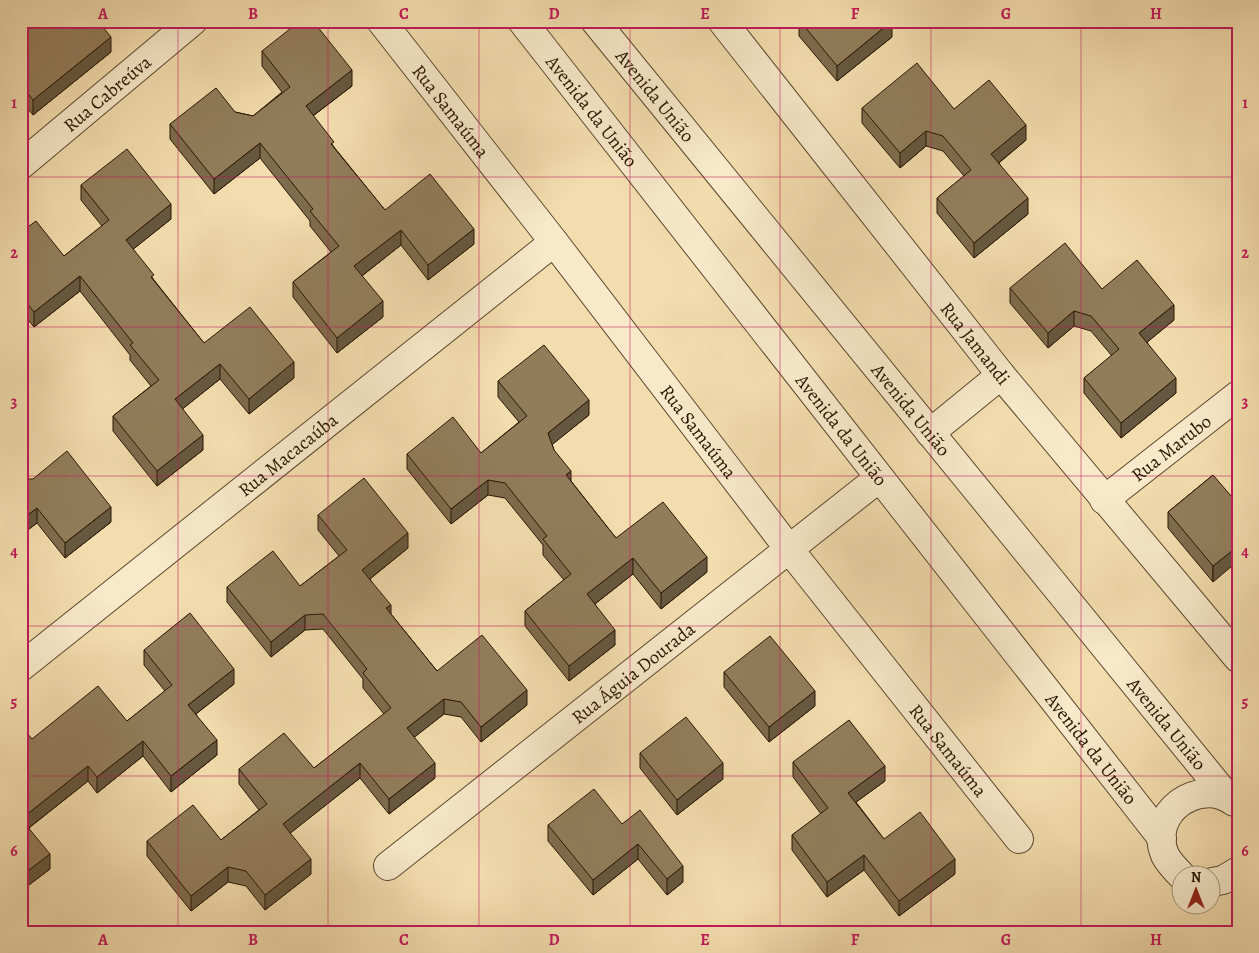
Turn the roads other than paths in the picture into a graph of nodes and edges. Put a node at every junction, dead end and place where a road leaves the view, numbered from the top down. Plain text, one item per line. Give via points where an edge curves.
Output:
1 (193, 21) edge
2 (381, 21) edge
3 (522, 21) edge
4 (595, 21) edge
5 (722, 21) edge
6 (164, 30) edge
7 (25, 153) edge
8 (554, 242) junction
9 (1001, 375) junction
10 (1238, 395) edge
11 (930, 433) junction
12 (879, 478) junction
13 (1104, 500) junction
14 (790, 549) junction
15 (1238, 658) edge
16 (21, 667) edge
17 (1233, 802) edge
18 (1162, 838) junction
19 (1019, 839) dead end
20 (388, 866) dead end
21 (1172, 866) edge
22 (1238, 870) edge
23 (1222, 880) edge

1 - 6 street, Rua Cabreúva
2 - 8 street, Rua Samaúma
3 - 12 street, Avenida da União
4 - 11 street, Avenida União
5 - 9 street, Rua Jamandi
6 - 7 street, Rua Cabreúva
8 - 14 street, Rua Samaúma
8 - 16 street, Rua Macacaúba
9 - 11 street
9 - 13 street, Rua Jamandi
10 - 13 street, Rua Marubo
11 - 17 street, Avenida União
12 - 14 street, Rua Águia Dourada
12 - 18 street, Avenida da União
13 - 15 street, Rua Jamandi
14 - 19 street, Rua Samaúma
14 - 20 street, Rua Águia Dourada
17 - 18 street via 1213,794 1198,794 1183,800 1172,810
18 - 21 street, Avenida da União via 1165,854
22 - 23 street

